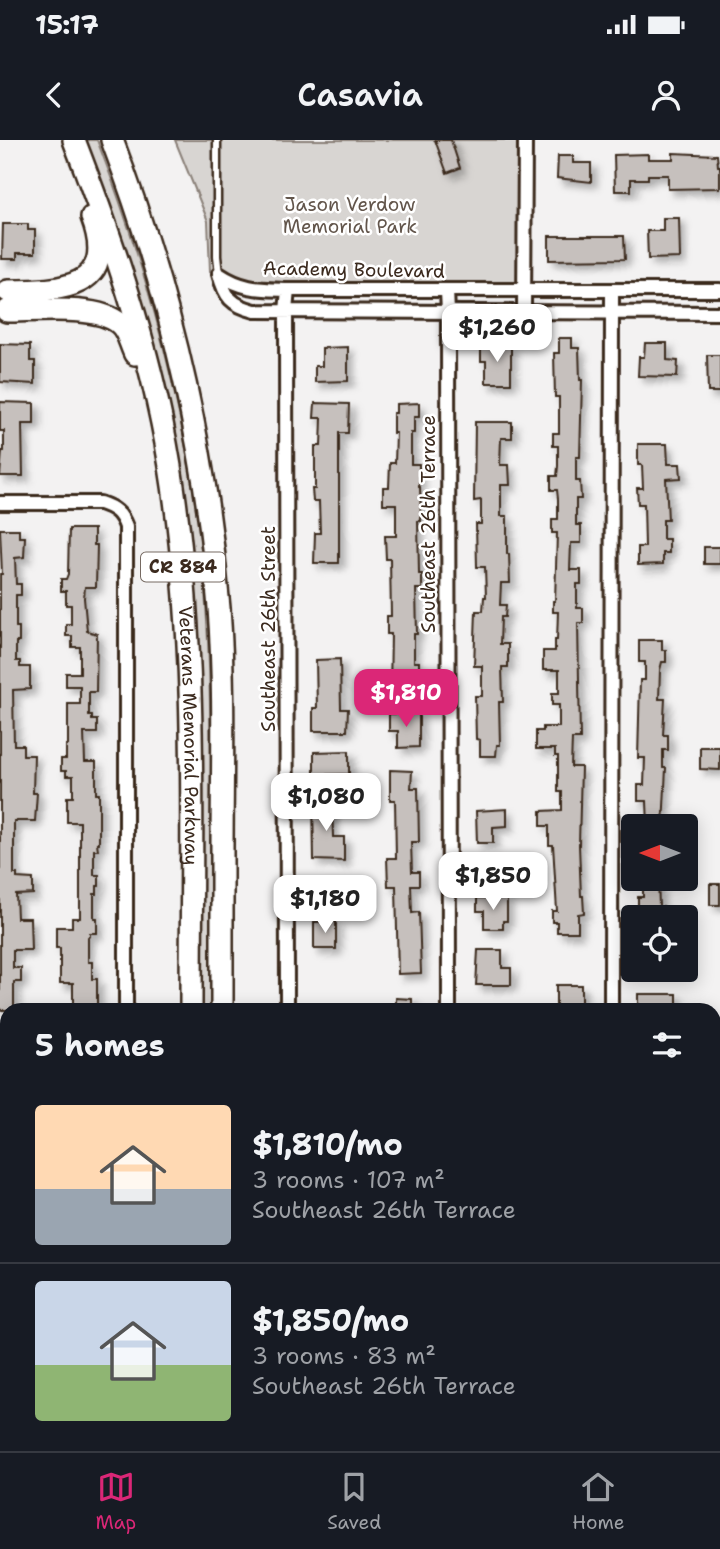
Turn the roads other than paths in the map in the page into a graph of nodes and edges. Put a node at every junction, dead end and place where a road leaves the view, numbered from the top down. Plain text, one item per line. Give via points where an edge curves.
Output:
1 (62, 140) edge
2 (74, 140) edge
3 (112, 140) edge
4 (217, 140) edge
5 (525, 140) edge
6 (219, 274) junction
7 (288, 290) junction
8 (524, 290) junction
9 (612, 290) junction
10 (720, 290) edge
11 (446, 291) junction
12 (4, 301) edge
13 (286, 312) junction
14 (449, 312) junction
15 (524, 312) junction
16 (611, 313) junction
17 (720, 313) edge
18 (156, 399) junction
19 (0, 503) edge
20 (126, 1003) edge
21 (191, 1003) edge
22 (223, 1003) edge
23 (287, 1003) edge
24 (449, 1003) edge
25 (611, 1003) edge

1 - 12 highway via 97,232 98,256 89,274 71,286
2 - 18 highway, Veterans Memorial Parkway / CR 884 via 120,262
3 - 22 highway, Veterans Memorial Parkway / CR 884 via 164,295 205,486 222,664
4 - 6 lane
5 - 8 street
6 - 7 street, Academy Boulevard via 250,289
6 - 13 street via 224,295 241,308
7 - 11 street, Academy Boulevard
7 - 13 street, Southeast 26th Street
8 - 9 street, Academy Boulevard
8 - 11 street, Academy Boulevard
8 - 15 street
9 - 10 street, Academy Boulevard
9 - 16 street
11 - 14 street, Southeast 26th Terrace
12 - 18 highway via 111,318 126,332
13 - 14 street
13 - 23 street, Southeast 26th Street
14 - 15 street
14 - 24 street, Southeast 26th Terrace
15 - 16 street
16 - 17 street
16 - 25 street
18 - 21 highway, Veterans Memorial Parkway / CR 884 via 173,484 187,607
19 - 20 street via 100,503 122,515 126,527

